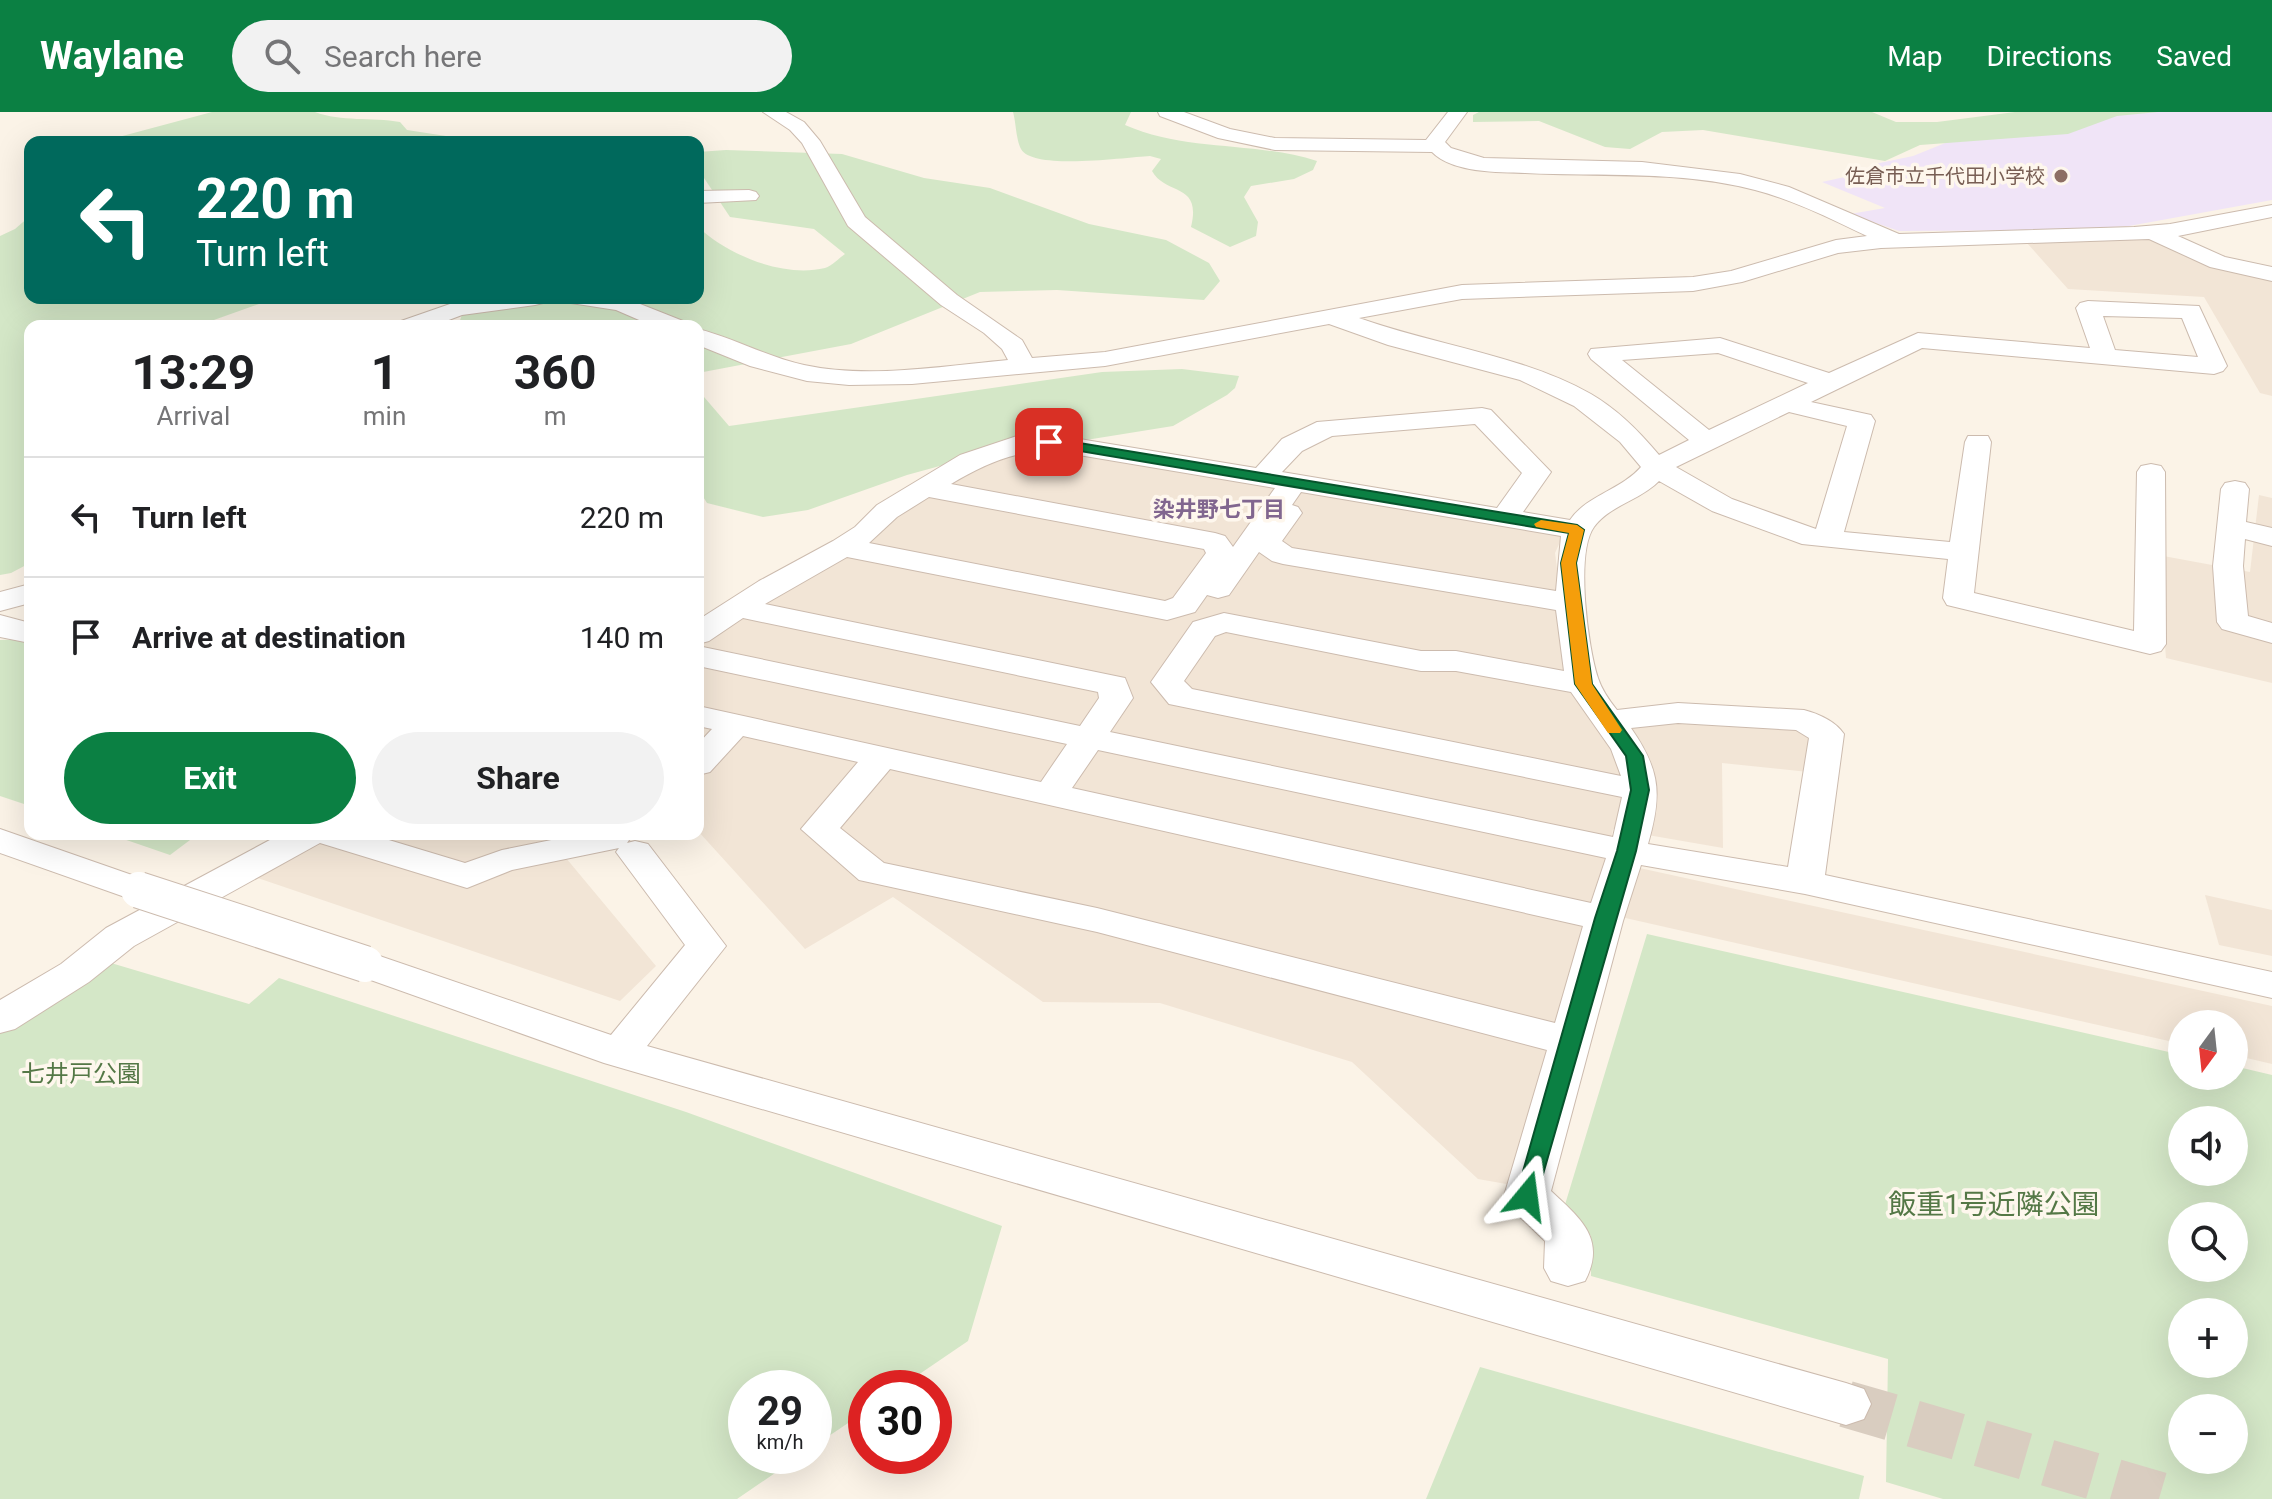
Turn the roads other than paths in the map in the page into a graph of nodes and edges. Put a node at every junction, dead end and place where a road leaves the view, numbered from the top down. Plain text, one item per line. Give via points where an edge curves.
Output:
1 (772, 112) edge
2 (1167, 112) edge
3 (1458, 112) edge
4 (1436, 146) junction
5 (749, 196) dead end
6 (704, 197) edge
7 (2272, 211) edge
8 (2151, 232) junction
9 (1896, 241) junction
10 (2270, 281) edge
11 (451, 304) edge
12 (621, 304) edge
13 (1332, 317) junction
14 (421, 320) edge
15 (471, 320) edge
16 (660, 320) edge
17 (704, 338) edge
18 (2105, 356) junction
19 (1023, 366) junction
20 (1830, 382) junction
21 (1786, 404) junction
22 (1707, 442) junction
23 (1978, 442) dead end
24 (1655, 467) junction
25 (2151, 472) dead end
26 (1288, 482) junction
27 (924, 488) junction
28 (2235, 489) dead end
29 (1505, 518) junction
30 (2232, 527) junction
31 (1577, 530) junction
32 (2272, 537) edge
33 (1827, 540) junction
34 (843, 547) junction
35 (1964, 552) junction
36 (24, 595) edge
37 (0, 602) edge
38 (1571, 603) junction
39 (739, 608) junction
40 (0, 624) edge
41 (704, 629) edge
42 (24, 632) edge
43 (704, 633) edge
44 (2272, 633) edge
45 (1583, 684) junction
46 (704, 717) edge
47 (1607, 721) junction
48 (736, 724) junction
49 (1098, 739) junction
50 (882, 757) junction
51 (704, 759) edge
52 (1640, 790) junction
53 (1058, 796) junction
54 (0, 840) edge
55 (297, 840) edge
56 (350, 840) edge
57 (607, 840) edge
58 (625, 843) edge
59 (1626, 851) junction
60 (1805, 882) junction
61 (1604, 918) junction
62 (2272, 985) edge
63 (0, 1019) edge
64 (1572, 1042) junction
65 (619, 1053) junction
66 (1568, 1268) dead end
67 (1846, 1404) tunnel mouth

1 - 19 street via 797,126 810,141 856,221 949,300 1013,345
2 - 4 street via 1225,134 1275,144
3 - 4 street
4 - 9 street via 1463,161 1570,169 1628,167 1781,190
5 - 6 street
7 - 8 street
8 - 9 street
8 - 10 street
9 - 13 street via 1836,247 1693,284 1462,292
11 - 14 street
11 - 15 street
12 - 16 street
13 - 19 street via 1105,359
13 - 24 street via 1529,375 1583,400 1629,436
17 - 19 street via 759,361 849,377
18 - 18 street via 2167,362 2214,366 2191,311 2088,308
18 - 20 street via 1918,340
20 - 21 street
20 - 22 street via 1720,345 1600,354
21 - 22 street
21 - 33 street via 1862,421
22 - 24 street
23 - 35 street
24 - 31 street via 1647,482 1602,504
24 - 33 street via 1722,505
25 - 35 street via 2150,644 1958,598
26 - 27 street via 1049,442 1017,444 970,461
26 - 29 street
26 - 29 street via 1292,445 1326,428 1482,416 1537,472
26 - 38 street via 1266,543 1283,555
26 - 49 street
27 - 34 street
27 - 34 street via 1215,542 1221,553 1184,605 1167,611
28 - 30 street
29 - 31 street
30 - 32 street
30 - 44 street via 2228,566 2233,622
31 - 38 street via 1568,563
33 - 35 street
34 - 39 street
36 - 37 street
38 - 45 street
39 - 41 street
39 - 49 street via 1113,685 1116,698
40 - 42 street
43 - 49 street
45 - 47 street
45 - 52 street via 1456,661 1421,661 1224,622 1204,629 1167,682 1181,697
46 - 48 street
47 - 52 street via 1634,756
47 - 60 street via 1678,713 1804,720 1827,734
48 - 50 street
48 - 51 street
49 - 53 street
49 - 59 street
50 - 53 street
50 - 64 street via 819,829 872,872 1097,920
52 - 59 street
53 - 61 street
54 - 65 street, bridge
55 - 63 street via 120,937 75,973
56 - 57 street via 467,876 502,861
58 - 65 street via 706,946
59 - 60 street
59 - 61 street
60 - 62 street
61 - 64 street
64 - 66 street via 1527,1196 1568,1235
65 - 67 street

